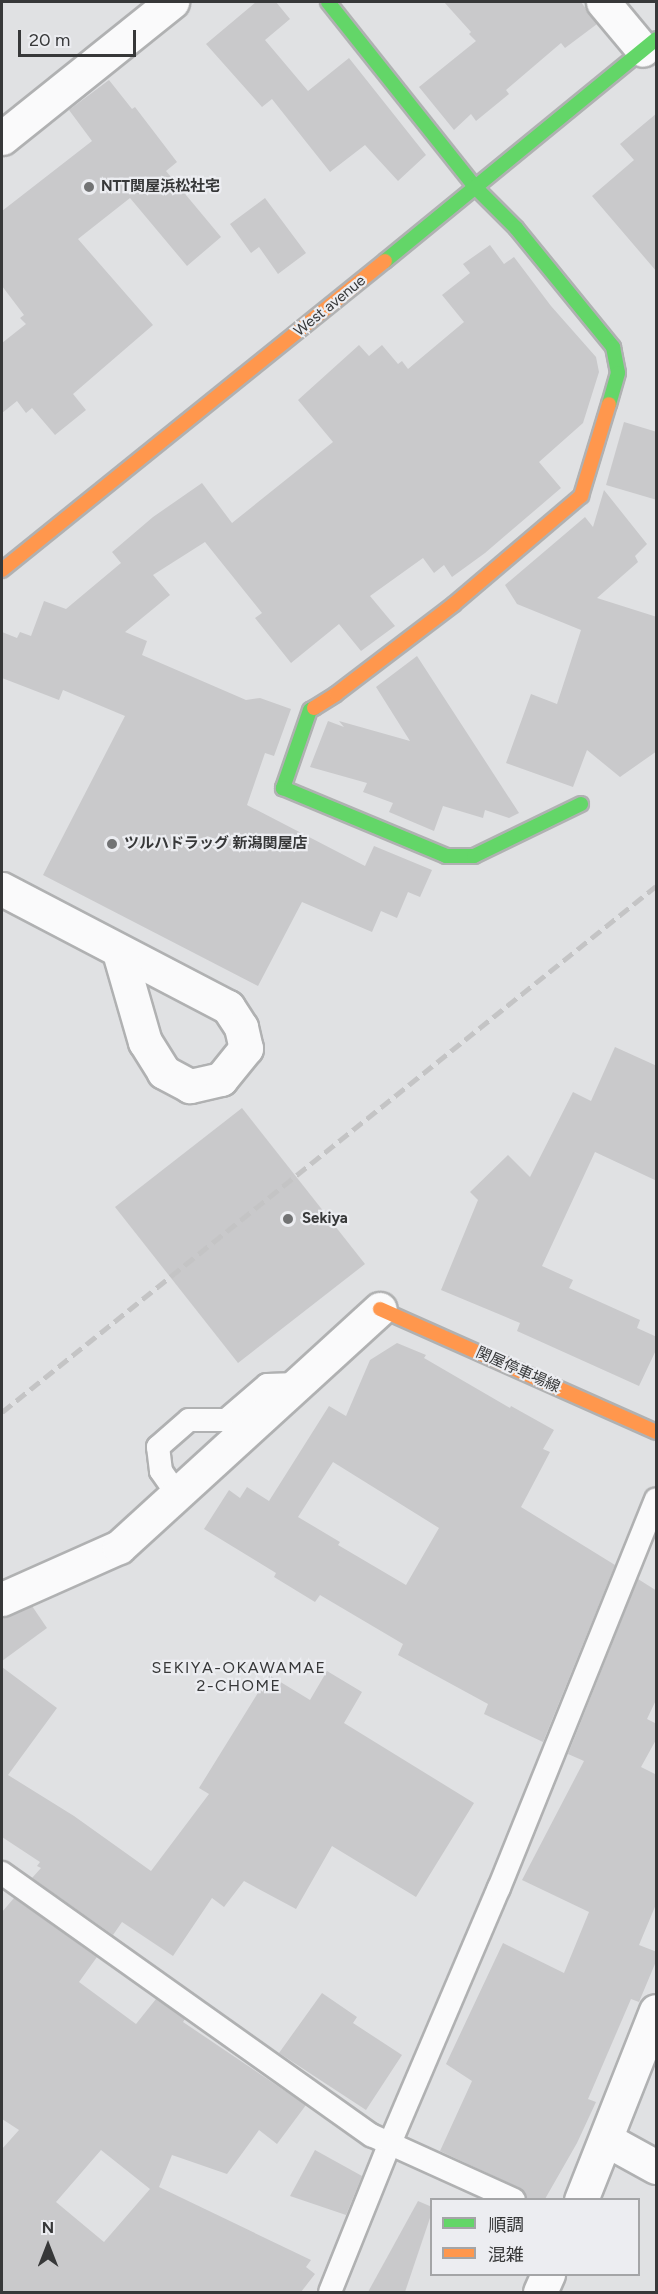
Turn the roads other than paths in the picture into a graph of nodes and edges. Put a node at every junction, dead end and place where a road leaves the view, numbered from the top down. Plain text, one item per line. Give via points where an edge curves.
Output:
1 (172, 2) edge
2 (328, 2) edge
3 (603, 2) edge
4 (650, 44) edge
5 (2, 138) edge
6 (476, 188) junction
7 (2, 570) edge
8 (581, 804) dead end
9 (2, 889) edge
10 (119, 952) dead end
11 (380, 1309) joint
12 (297, 1384) junction
13 (657, 1432) edge
14 (177, 1494) junction
15 (657, 1500) edge
16 (2, 1599) edge
17 (2, 1873) edge
18 (657, 2011) edge
19 (607, 2140) junction
20 (390, 2143) junction
21 (657, 2167) edge
22 (512, 2198) edge
23 (581, 2198) edge
24 (547, 2276) edge
25 (330, 2292) edge
26 (540, 2292) edge

1 - 5 street
2 - 6 main road
3 - 4 street
4 - 6 main road, West avenue
6 - 7 main road, West avenue
6 - 8 main road via 516,228 613,347 618,373 581,496 454,604 310,710 283,788 446,856 474,856
9 - 10 street
11 - 12 street
11 - 13 main road, 関屋停車場線
12 - 14 street
12 - 14 lane via 267,1385 226,1420 189,1420 158,1447 161,1471
14 - 16 street via 119,1547
15 - 20 lane
17 - 20 lane via 361,2128
18 - 19 street
19 - 21 street
19 - 23 street
20 - 22 lane
20 - 25 lane
24 - 26 street

